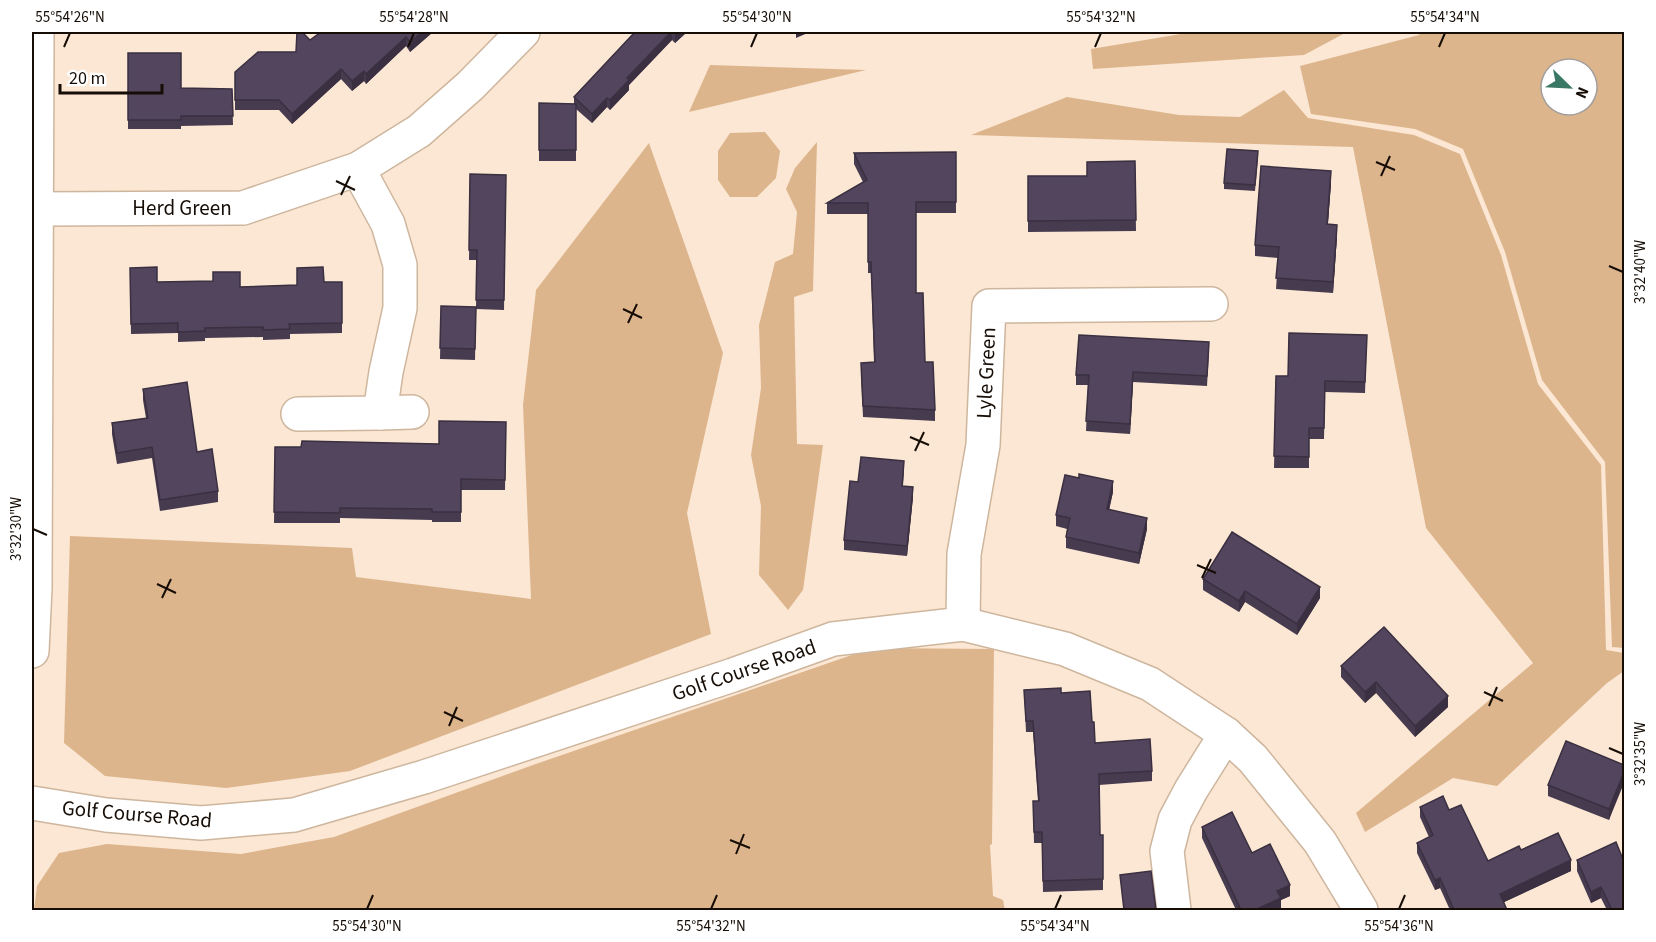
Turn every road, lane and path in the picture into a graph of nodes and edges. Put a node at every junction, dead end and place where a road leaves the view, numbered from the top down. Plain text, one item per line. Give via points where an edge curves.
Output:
1 (37, 32) edge
2 (523, 32) edge
3 (358, 169) junction
4 (36, 209) junction
5 (1210, 304) dead end
6 (412, 412) dead end
7 (380, 413) junction
8 (298, 414) dead end
9 (963, 624) junction
10 (32, 651) edge
11 (1226, 735) junction
12 (32, 803) edge
13 (1174, 910) edge
14 (1361, 910) edge

1 - 4 street
2 - 3 street, Herd Green via 419,131
3 - 4 street, Herd Green via 243,208
3 - 7 street via 388,224 399,265 400,308
4 - 10 street
5 - 9 street, Lyle Green via 989,306 982,446 964,554
6 - 7 street
7 - 8 street
9 - 11 street, Golf Course Road via 1065,649 1129,675 1150,684
9 - 12 street, Golf Course Road via 833,639 435,773 294,815 201,823 106,815
11 - 13 street via 1175,820 1167,851
11 - 14 street, Golf Course Road via 1253,759 1320,842

